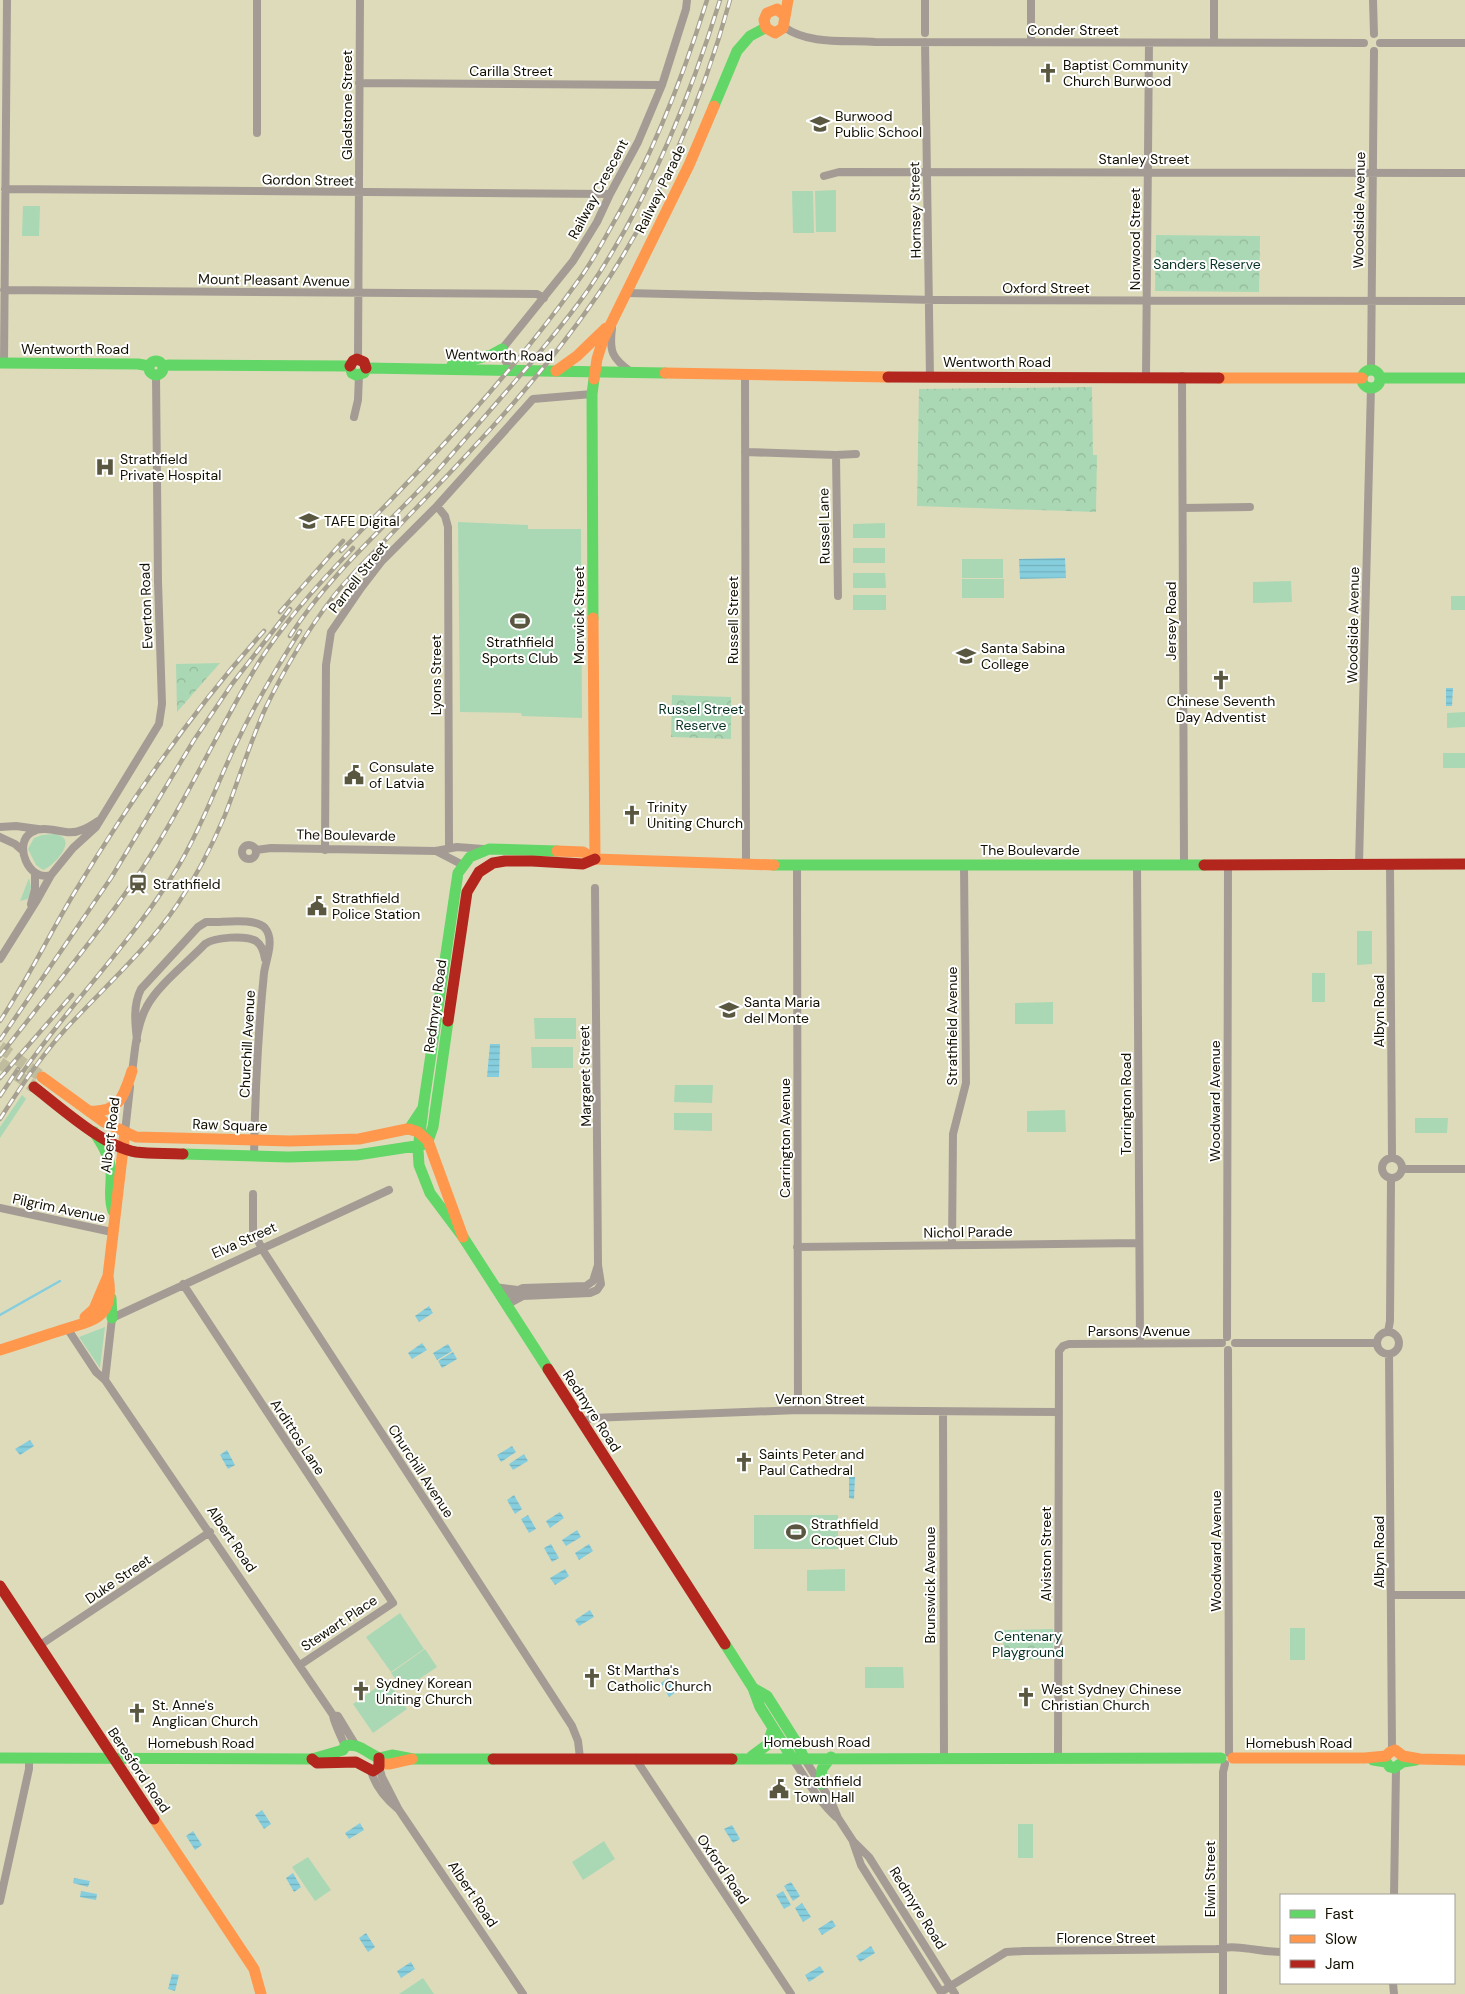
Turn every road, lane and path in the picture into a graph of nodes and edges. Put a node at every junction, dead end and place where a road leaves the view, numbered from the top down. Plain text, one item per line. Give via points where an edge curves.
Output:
1 (7, 0) edge
2 (257, 0) edge
3 (360, 0) edge
4 (687, 0) edge
5 (788, 0) edge
6 (925, 0) edge
7 (1031, 0) edge
8 (1214, 0) edge
9 (1373, 0) edge
10 (775, 5) edge
11 (784, 14) junction
12 (784, 27) junction
13 (765, 28) junction
14 (925, 32) dead end
15 (1374, 34) junction
16 (925, 42) junction
17 (1031, 42) junction
18 (1214, 42) junction
19 (1364, 42) junction
20 (1149, 43) junction
21 (1380, 43) junction
22 (1465, 43) edge
23 (1374, 50) junction
24 (359, 83) junction
25 (662, 85) junction
26 (2, 107) edge
27 (257, 133) dead end
28 (928, 172) junction
29 (1148, 172) junction
30 (1373, 173) junction
31 (1465, 173) edge
32 (824, 176) dead end
33 (5, 190) junction
34 (359, 193) junction
35 (610, 194) junction
36 (4, 290) junction
37 (358, 293) junction
38 (626, 293) junction
39 (544, 298) junction
40 (929, 300) junction
41 (1148, 300) junction
42 (1371, 301) junction
43 (1465, 301) edge
44 (612, 322) junction
45 (502, 349) junction
46 (2, 363) edge
47 (358, 367) junction
48 (436, 368) junction
49 (156, 369) junction
50 (511, 370) junction
51 (556, 371) junction
52 (594, 372) junction
53 (631, 372) junction
54 (745, 374) junction
55 (1371, 375) junction
56 (1146, 376) junction
57 (1182, 376) junction
58 (930, 378) junction
59 (1465, 378) edge
60 (1371, 387) joint
61 (592, 394) junction
62 (354, 417) dead end
63 (745, 452) junction
64 (856, 454) dead end
65 (836, 455) junction
66 (437, 506) junction
67 (1250, 507) dead end
68 (1183, 508) junction
69 (838, 596) dead end
70 (100, 820) junction
71 (0, 826) edge
72 (38, 830) junction
73 (66, 832) junction
74 (0, 836) edge
75 (73, 848) junction
76 (449, 848) junction
77 (489, 849) junction
78 (256, 850) dead end
79 (325, 850) junction
80 (23, 851) junction
81 (436, 851) junction
82 (595, 859) junction
83 (511, 861) junction
84 (1359, 864) junction
85 (1390, 864) junction
86 (1465, 864) edge
87 (463, 865) junction
88 (746, 865) junction
89 (964, 865) junction
90 (1137, 865) junction
91 (1184, 865) junction
92 (1228, 865) junction
93 (797, 866) junction
94 (484, 867) joint
95 (35, 874) junction
96 (51, 874) junction
97 (596, 888) dead end
98 (27, 915) junction
99 (198, 927) junction
100 (210, 940) junction
101 (0, 959) edge
102 (265, 964) junction
103 (136, 1040) junction
104 (132, 1071) junction
105 (42, 1077) tunnel mouth
106 (34, 1087) tunnel mouth
107 (87, 1111) junction
108 (433, 1127) junction
109 (91, 1128) junction
110 (413, 1131) junction
111 (125, 1132) junction
112 (254, 1140) junction
113 (428, 1141) junction
114 (417, 1147) junction
115 (124, 1149) junction
116 (254, 1156) junction
117 (434, 1156) junction
118 (1392, 1158) junction
119 (1402, 1169) junction
120 (1465, 1169) edge
121 (1390, 1178) junction
122 (389, 1190) dead end
123 (253, 1194) dead end
124 (0, 1208) edge
125 (115, 1215) junction
126 (112, 1232) junction
127 (463, 1237) junction
128 (1139, 1243) junction
129 (952, 1245) junction
130 (797, 1247) junction
131 (262, 1249) junction
132 (598, 1265) junction
133 (108, 1276) junction
134 (183, 1284) junction
135 (494, 1287) junction
136 (518, 1290) junction
137 (109, 1294) junction
138 (504, 1302) junction
139 (112, 1318) junction
140 (67, 1328) junction
141 (1388, 1332) junction
142 (1224, 1340) junction
143 (1140, 1342) junction
144 (1234, 1343) junction
145 (1377, 1343) junction
146 (0, 1350) edge
147 (1228, 1350) junction
148 (1060, 1351) joint
149 (1389, 1354) junction
150 (106, 1380) junction
151 (798, 1410) junction
152 (943, 1412) junction
153 (1059, 1412) junction
154 (582, 1423) junction
155 (210, 1532) junction
156 (0, 1586) edge
157 (1392, 1595) junction
158 (1465, 1595) edge
159 (393, 1603) joint
160 (40, 1646) junction
161 (300, 1665) junction
162 (753, 1688) junction
163 (773, 1728) junction
164 (348, 1750) junction
165 (1388, 1756) junction
166 (831, 1757) junction
167 (0, 1758) edge
168 (29, 1758) junction
169 (580, 1758) junction
170 (636, 1758) junction
171 (748, 1758) junction
172 (798, 1758) junction
173 (944, 1758) junction
174 (1058, 1758) junction
175 (1227, 1758) junction
176 (113, 1759) junction
177 (1465, 1760) edge
178 (1401, 1762) junction
179 (377, 1765) junction
180 (821, 1784) junction
181 (838, 1818) junction
182 (853, 1840) junction
183 (1394, 1894) edge
184 (0, 1901) edge
185 (1223, 1948) junction
186 (1280, 1952) edge
187 (950, 1986) junction
188 (941, 1993) edge
189 (261, 1994) edge
190 (523, 1994) edge
191 (791, 1994) edge
192 (955, 1994) edge
193 (1223, 1994) edge

1 - 26 street
2 - 27 street
3 - 24 street, Gladstone Street
4 - 25 street, Railway Crescent
5 - 11 main road
6 - 14 street
7 - 17 street
8 - 18 street
9 - 15 street
10 - 11 main road
10 - 13 main road via 764,16
11 - 12 main road
12 - 13 main road via 774,33
12 - 16 street, Conder Street via 806,38
13 - 38 main road, Railway Parade via 750,36 737,51 689,165
15 - 19 street via 1367,36
15 - 21 street
16 - 17 street, Conder Street
16 - 28 street, Hornsey Street
17 - 20 street, Conder Street
18 - 19 street, Conder Street
18 - 20 street, Conder Street
19 - 23 street via 1367,49
20 - 29 street, Norwood Street
21 - 22 street
21 - 23 street
23 - 30 street, Woodside Avenue
24 - 25 street, Carilla Street
24 - 34 street, Gladstone Street
25 - 35 street, Railway Crescent via 638,142
26 - 33 street
28 - 29 street, Stanley Street
28 - 32 street, Stanley Street via 838,172
28 - 40 street, Hornsey Street
29 - 30 street, Stanley Street
29 - 41 street, Norwood Street
30 - 31 street, Stanley Street
30 - 42 street, Woodside Avenue
33 - 34 street, Gordon Street
33 - 36 street
34 - 35 street, Gordon Street
34 - 37 street, Gladstone Street
35 - 39 street, Railway Crescent via 573,261
36 - 37 street, Mount Pleasant Avenue
36 - 46 street
37 - 39 street, Mount Pleasant Avenue via 537,294
37 - 47 street, Gladstone Street
38 - 40 street, Oxford Street
38 - 44 main road, Railway Parade
39 - 45 street, Railway Crescent
40 - 41 street, Oxford Street
40 - 58 street, Hornsey Street
41 - 42 street, Oxford Street
41 - 56 street, Norwood Street
42 - 43 street, Oxford Street
42 - 55 street, Woodside Avenue
44 - 51 main road via 577,356
44 - 52 main road, Railway Parade via 599,350
44 - 53 street via 612,353
45 - 48 main road via 491,355
45 - 50 street
46 - 49 main road, Wentworth Road via 138,364
47 - 48 main road, Wentworth Road
47 - 49 main road, Wentworth Road via 181,365
47 - 62 street, Gladstone Street via 358,400
48 - 50 main road, Wentworth Road
49 - 70 street, Everton Road via 161,715 156,731
50 - 51 main road, Wentworth Road
51 - 52 main road, Wentworth Road
52 - 53 main road, Wentworth Road
52 - 61 main road, Morwick Street
53 - 54 main road, Wentworth Road
54 - 58 main road, Wentworth Road
54 - 63 street, Russell Street
55 - 57 main road, Wentworth Road
55 - 59 main road, Wentworth Road
55 - 60 main road via 1376,385
56 - 57 main road, Wentworth Road
56 - 58 main road, Wentworth Road
57 - 68 street, Jersey Road
60 - 84 street, Woodside Avenue
61 - 66 street, Parnell Street via 533,399
61 - 82 main road, Morwick Street
63 - 65 street
63 - 88 street, Russell Street
64 - 65 street
65 - 69 street, Russel Lane
66 - 76 street, Lyons Street via 448,527
66 - 79 street, Parnell Street via 381,562 331,632 326,665
67 - 68 street
68 - 91 street, Jersey Road
70 - 73 street via 87,828
70 - 75 street, Everton Road via 93,831
71 - 72 street
72 - 73 street
72 - 80 street via 25,839
73 - 75 street via 72,838
74 - 80 street
75 - 96 street
76 - 77 street, The Boulevarde
76 - 81 street, The Boulevarde
77 - 82 main road, The Boulevarde via 583,852
77 - 87 main road, The Boulevarde via 470,857
78 - 79 street, The Boulevarde
79 - 81 street, The Boulevarde
80 - 95 street
81 - 87 street, The Boulevarde
82 - 83 main road, The Boulevarde via 583,864
82 - 88 main road, The Boulevarde
83 - 87 main road via 498,858 473,867
83 - 94 main road, The Boulevarde
84 - 85 main road, The Boulevarde
84 - 92 main road, The Boulevarde
85 - 86 main road, The Boulevarde
85 - 118 street, Albyn Road
87 - 110 main road, Redmyre Road via 455,885 423,1108
88 - 93 main road, The Boulevarde
89 - 90 main road, The Boulevarde
89 - 93 main road, The Boulevarde
89 - 129 street, Strathfield Avenue via 966,1083 953,1134
90 - 91 main road, The Boulevarde
90 - 128 street, Torrington Road
91 - 92 main road, The Boulevarde
92 - 142 street, Woodward Avenue
93 - 130 street, Carrington Avenue
94 - 108 main road, Redmyre Road via 467,892
95 - 96 street
95 - 98 street via 34,897
96 - 98 street
97 - 132 street, Margaret Street
98 - 101 street
99 - 100 street
99 - 102 street, Churchill Avenue via 206,922 259,924 268,936
99 - 103 street, Albert Road via 137,996
100 - 102 street via 252,939 261,946
100 - 103 street, Albert Road via 151,1000 143,1014
102 - 112 street, Churchill Avenue
103 - 104 street, Albert Road
104 - 107 main road via 114,1108 104,1113
104 - 111 street, Albert Road
105 - 107 main road, Raw Square
106 - 109 main road
107 - 111 main road, Raw Square
108 - 113 main road, Redmyre Road
108 - 117 main road
109 - 115 main road
109 - 125 main road via 108,1158 111,1173 109,1196
110 - 112 main road, Raw Square via 359,1139
110 - 113 main road
110 - 114 main road, Redmyre Road
111 - 112 main road, Raw Square via 141,1137
111 - 115 main road, Albert Road
112 - 116 street, Churchill Avenue
113 - 114 main road
113 - 117 main road
114 - 116 main road via 325,1157
114 - 127 main road, Redmyre Road via 430,1194
115 - 116 main road
115 - 125 main road, Albert Road
117 - 127 main road
118 - 119 street via 1398,1160
118 - 121 street via 1383,1163 1382,1170 1384,1176
119 - 120 street
119 - 121 street via 1397,1177
121 - 141 street
122 - 131 street, Elva Street
123 - 131 street, Churchill Avenue via 254,1230
124 - 126 street, Pilgrim Avenue
125 - 126 main road, Albert Road
126 - 133 main road
127 - 135 main road, Redmyre Road
128 - 129 street, Nichol Parade
128 - 143 street, Torrington Road
129 - 130 street, Nichol Parade
130 - 151 street, Carrington Avenue
131 - 134 street, Elva Street
131 - 169 street, Churchill Avenue via 572,1726
132 - 136 street, Margaret Street via 593,1281 586,1286
132 - 138 street, Margaret Street via 601,1284 593,1292 523,1296
133 - 137 main road
133 - 140 main road via 93,1312
134 - 139 street, Elva Street
134 - 159 street, Ardittos Lane
135 - 136 street, Margaret Street
135 - 138 main road, Redmyre Road
136 - 138 street, Margaret Street
137 - 139 main road
137 - 140 main road via 107,1305 98,1317 78,1327
138 - 154 main road, Redmyre Road
139 - 150 street
140 - 146 main road
140 - 150 street, Albert Road via 96,1372
141 - 145 street via 1379,1336
141 - 149 street via 1395,1334 1399,1341 1396,1351
142 - 143 street, Parsons Avenue
142 - 144 street via 1231,1338
142 - 147 street via 1224,1348
143 - 148 street, Parsons Avenue via 1069,1344
144 - 145 street
144 - 147 street
145 - 149 street via 1381,1351
147 - 175 street, Woodward Avenue
148 - 153 street, Alviston Street
149 - 157 street, Albyn Road
150 - 155 street, Albert Road
151 - 152 street, Vernon Street
151 - 154 street, Vernon Street via 591,1418
152 - 153 street, Vernon Street
152 - 173 street, Brunswick Avenue
153 - 174 street, Alviston Street
154 - 162 main road, Redmyre Road
155 - 160 street, Duke Street
155 - 161 street, Albert Road
156 - 160 main road, Beresford Road
157 - 158 street
157 - 165 street, Albyn Road
159 - 161 street, Stewart Place
160 - 176 main road, Beresford Road
161 - 164 street, Albert Road via 333,1715 338,1716
162 - 163 main road, Redmyre Road
162 - 172 main road, Redmyre Road via 767,1696 798,1745
163 - 171 main road via 767,1747
163 - 172 main road, Redmyre Road
164 - 176 main road, Homebush Road via 317,1763 312,1759
164 - 179 main road via 368,1754
164 - 179 main road, Homebush Road via 360,1763
165 - 175 main road, Homebush Road
165 - 178 main road, Homebush Road via 1399,1751
165 - 178 main road, Homebush Road via 1390,1768
166 - 172 main road, Homebush Road
166 - 173 main road, Homebush Road
166 - 180 main road via 820,1770
167 - 168 main road, Homebush Road
168 - 176 main road, Homebush Road
168 - 184 street
169 - 170 main road, Homebush Road
169 - 179 main road, Homebush Road via 413,1759 396,1755
170 - 171 main road, Homebush Road
170 - 191 street, Oxford Road
171 - 172 main road, Homebush Road
172 - 180 street, Redmyre Road
172 - 181 street, Redmyre Road via 816,1794
173 - 174 main road, Homebush Road
174 - 175 main road, Homebush Road
175 - 185 street, Elwin Street via 1223,1772
176 - 189 main road, Beresford Road via 254,1969
177 - 178 main road
178 - 183 street
179 - 190 street, Albert Road via 374,1780 399,1810
180 - 181 street, Redmyre Road
181 - 182 street, Redmyre Road
182 - 187 street, Redmyre Road via 869,1857
182 - 188 street, Redmyre Road via 861,1865
185 - 186 street, Florence Street
185 - 187 street, Florence Street via 1006,1952
185 - 193 street, Elwin Street
187 - 188 street, Florence Street
187 - 192 street, Redmyre Road

